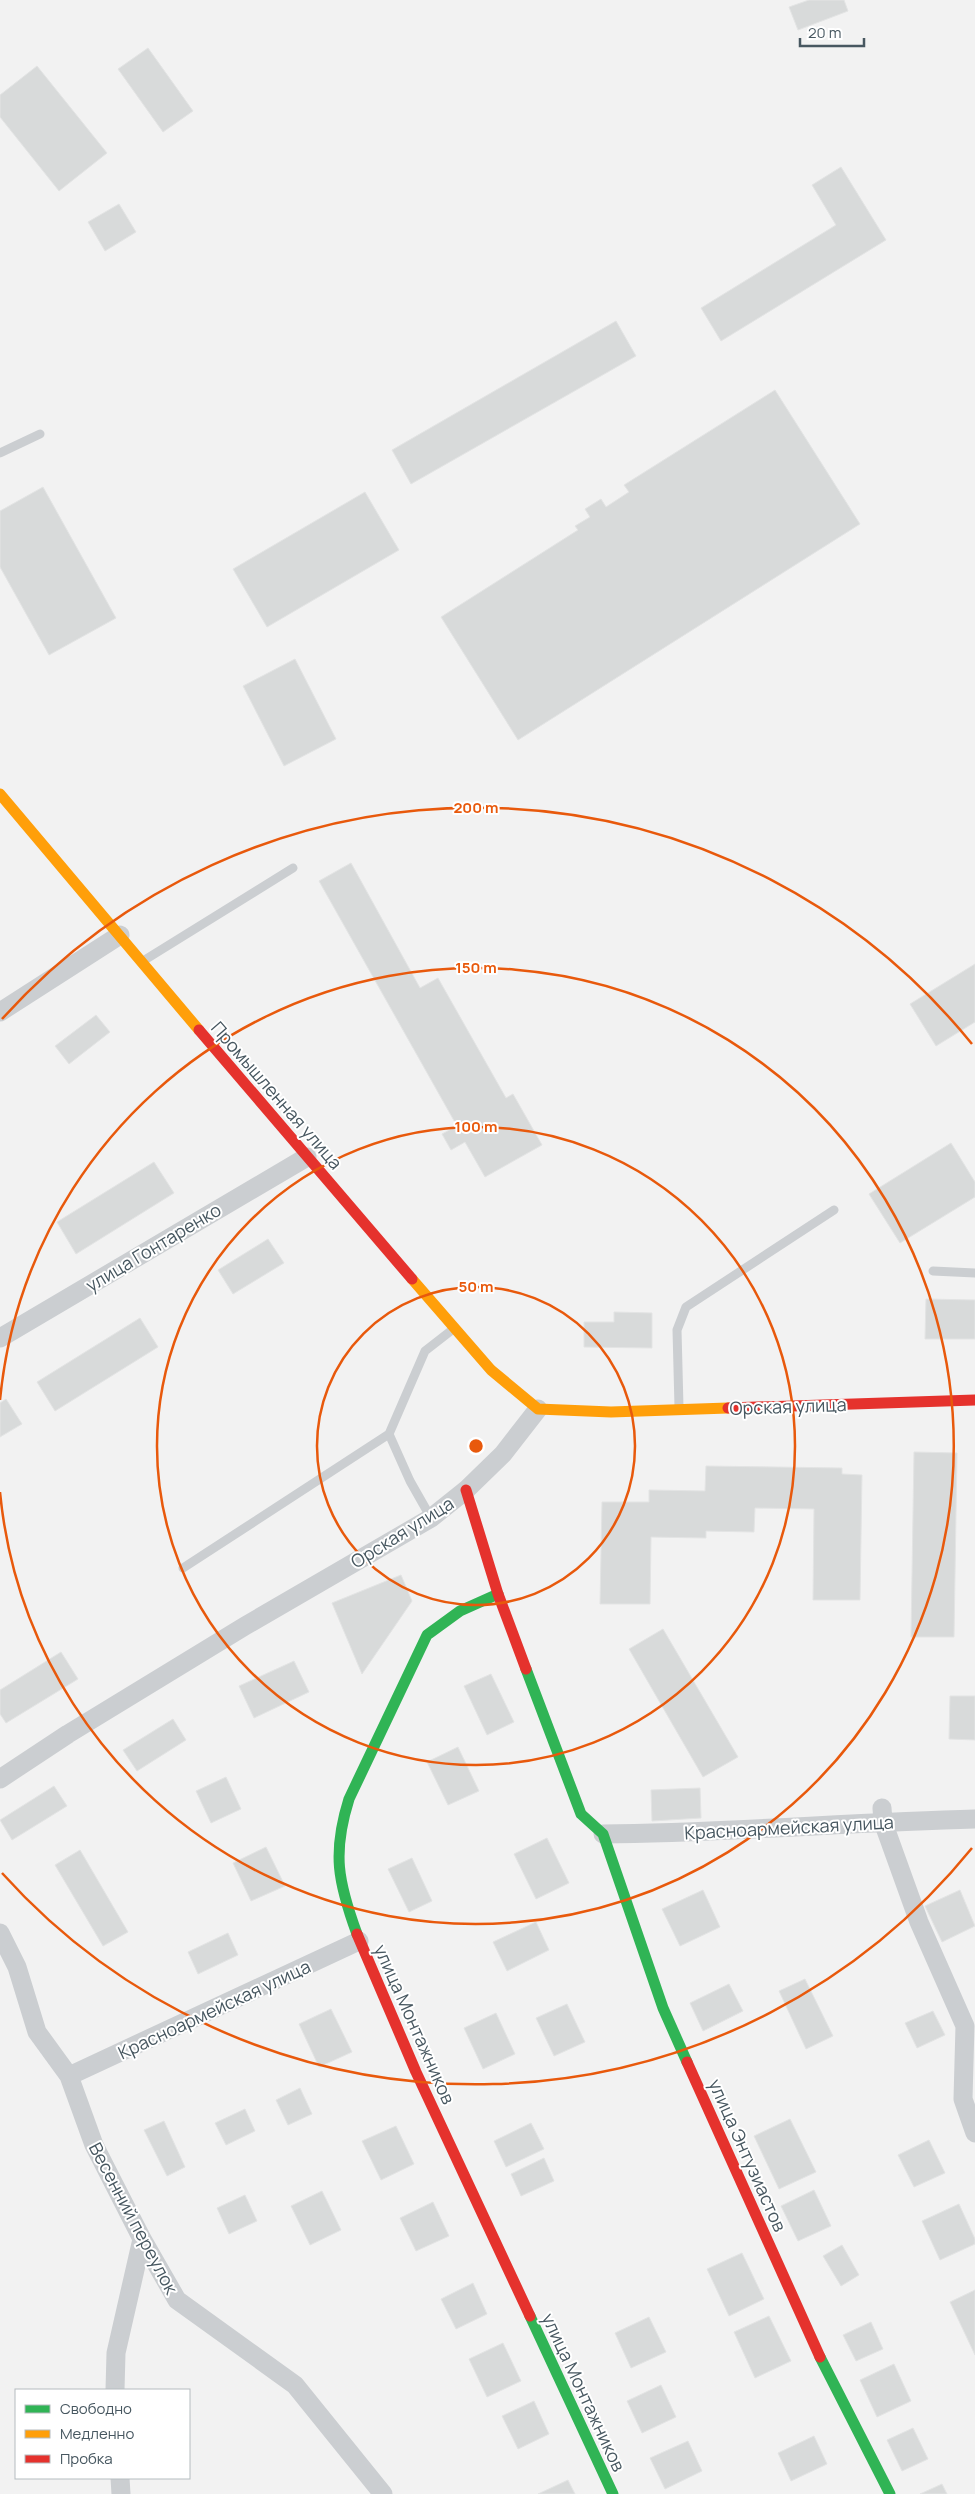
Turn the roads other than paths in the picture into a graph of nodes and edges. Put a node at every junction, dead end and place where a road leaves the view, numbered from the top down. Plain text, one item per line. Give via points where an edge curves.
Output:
1 (40, 434) dead end
2 (0, 453) edge
3 (0, 794) edge
4 (293, 868) dead end
5 (120, 935) junction
6 (141, 963) junction
7 (0, 1012) edge
8 (307, 1157) junction
9 (834, 1210) dead end
10 (933, 1271) dead end
11 (975, 1273) edge
12 (454, 1328) junction
13 (0, 1338) edge
14 (975, 1400) edge
15 (538, 1409) junction
16 (679, 1410) junction
17 (389, 1434) junction
18 (466, 1490) junction
19 (431, 1518) junction
20 (183, 1568) dead end
21 (498, 1594) junction
22 (0, 1780) edge
23 (882, 1815) junction
24 (975, 1819) edge
25 (597, 1829) junction
26 (0, 1933) edge
27 (359, 1942) junction
28 (69, 2076) junction
29 (975, 2133) edge
30 (142, 2239) junction
31 (115, 2389) edge
32 (120, 2479) edge
33 (121, 2494) edge
34 (383, 2494) edge
35 (613, 2494) edge
36 (890, 2494) edge

1 - 2 lane
3 - 5 street, Промышленная улица
4 - 6 lane
5 - 6 street, Промышленная улица
5 - 7 street
6 - 8 street, Промышленная улица
8 - 12 street, Промышленная улица
8 - 13 street, улица Гонтаренко
9 - 16 lane via 686,1307 677,1330
10 - 11 lane
12 - 15 street, Промышленная улица via 491,1370
12 - 17 lane via 426,1351
14 - 16 street, Орская улица
15 - 16 street, Орская улица
15 - 18 street, Орская улица via 503,1454
17 - 19 lane
17 - 20 lane
18 - 19 street, Орская улица
18 - 21 street, улица Энтузиастов
19 - 22 street, Орская улица via 169,1672
21 - 25 street, улица Энтузиастов via 580,1814
21 - 27 street, улица Монтажников via 465,1606 427,1635 349,1798 340,1826 338,1870 342,1893
23 - 24 street, Красноармейская улица
23 - 25 street, Красноармейская улица via 683,1834
23 - 29 street via 919,1922 965,2026 964,2099
25 - 36 street, улица Энтузиастов via 664,2008 807,2331
26 - 28 street, Весенний переулок via 17,1967 37,2032
27 - 28 street, Красноармейская улица
27 - 35 street, улица Монтажников via 420,2081
28 - 30 street, Весенний переулок via 94,2146
30 - 31 street via 116,2353
30 - 34 street, Весенний переулок via 177,2300 296,2385
32 - 33 street

